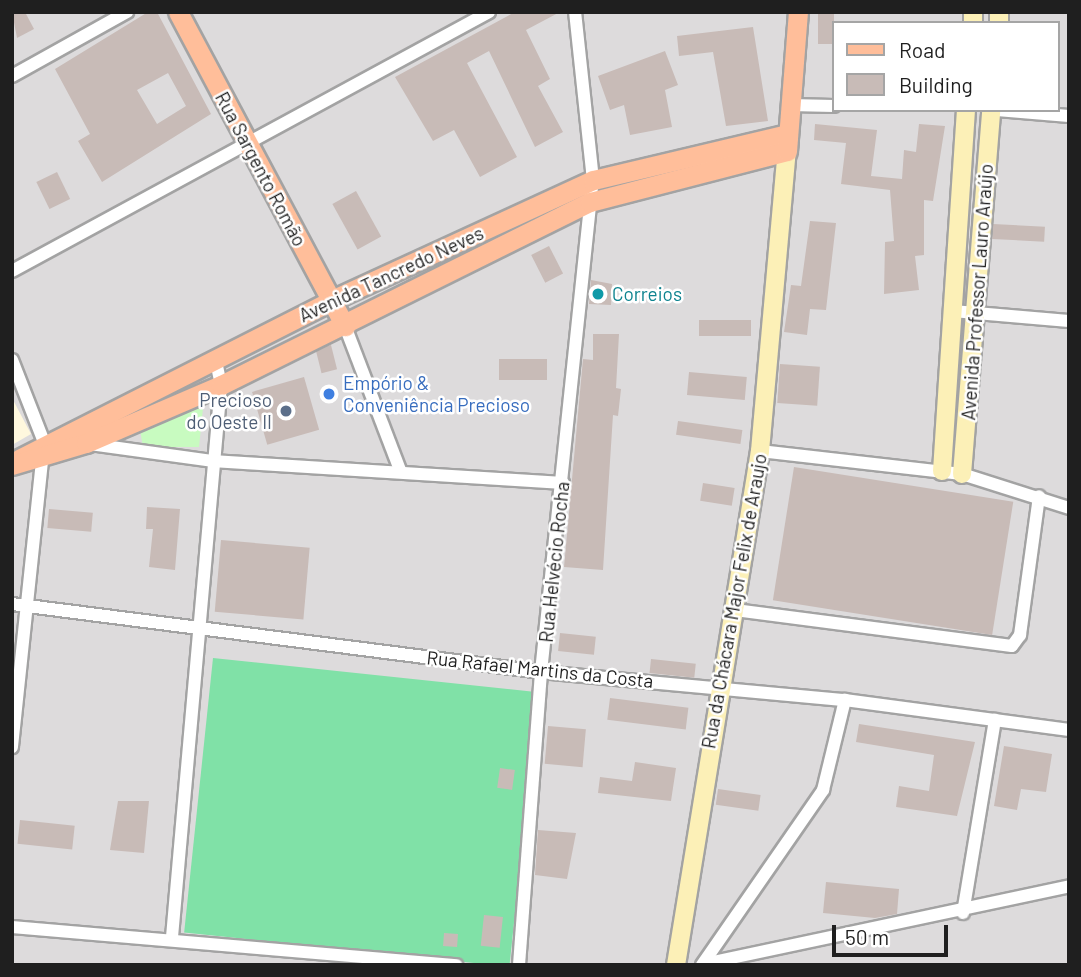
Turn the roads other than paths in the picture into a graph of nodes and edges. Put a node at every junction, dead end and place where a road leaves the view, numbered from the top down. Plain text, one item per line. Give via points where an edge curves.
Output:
1 (127, 12) edge
2 (178, 12) edge
3 (489, 12) edge
4 (575, 12) edge
5 (798, 12) edge
6 (12, 76) edge
7 (790, 106) junction
8 (832, 106) edge
9 (966, 112) edge
10 (991, 112) edge
11 (1021, 112) edge
12 (1069, 116) edge
13 (245, 142) junction
14 (787, 143) junction
15 (593, 180) junction
16 (590, 202) junction
17 (12, 271) edge
18 (332, 300) junction
19 (953, 311) junction
20 (976, 312) junction
21 (1069, 321) edge
22 (345, 326) junction
23 (12, 360) edge
24 (216, 362) junction
25 (221, 386) junction
26 (86, 443) junction
27 (44, 451) junction
28 (760, 451) junction
29 (212, 461) junction
30 (12, 464) edge
31 (400, 470) junction
32 (942, 471) junction
33 (962, 474) junction
34 (563, 483) junction
35 (1039, 496) junction
36 (1069, 508) edge
37 (18, 604) edge
38 (735, 610) junction
39 (200, 628) junction
40 (541, 672) junction
41 (717, 687) junction
42 (845, 700) junction
43 (995, 720) junction
44 (1069, 730) edge
45 (12, 747) edge
46 (1069, 886) edge
47 (963, 913) junction
48 (12, 927) edge
49 (172, 937) junction
50 (395, 962) edge
51 (705, 964) edge
52 (456, 965) edge
53 (519, 965) edge
54 (676, 965) edge

1 - 6 street
2 - 13 main road, Rua Sargento Romão
3 - 13 street
4 - 15 street, Rua Helvécio Rocha
5 - 7 main road
7 - 8 street
7 - 14 main road
9 - 19 street, Avenida Professor Lauro Araújo
10 - 20 street, Avenida Professor Lauro Araújo
11 - 12 street
13 - 17 street
13 - 18 main road, Rua Sargento Romão
14 - 15 main road, Avenida Tancredo Neves
14 - 16 main road, Avenida Tancredo Neves
14 - 28 street, Rua da Chácara Major Felix de Araujo
15 - 16 street, Rua Helvécio Rocha
15 - 18 main road, Avenida Tancredo Neves
16 - 22 main road, Avenida Tancredo Neves
16 - 34 street, Rua Helvécio Rocha
18 - 22 main road, Rua Sargento Romão
18 - 24 main road, Avenida Tancredo Neves
19 - 20 street
19 - 32 street, Avenida Professor Lauro Araújo
20 - 21 street
20 - 33 street, Avenida Professor Lauro Araújo
22 - 25 main road, Avenida Tancredo Neves
22 - 31 street
23 - 27 street
24 - 25 street
24 - 27 main road, Avenida Tancredo Neves
25 - 26 main road, Avenida Tancredo Neves
25 - 29 street
26 - 27 main road, Avenida Tancredo Neves
26 - 29 street
27 - 30 main road, Avenida Tancredo Neves
27 - 37 street via 36,551
28 - 32 street
28 - 38 street, Rua da Chácara Major Felix de Araujo
29 - 31 street
29 - 39 street
31 - 34 street
32 - 33 street
33 - 35 street
34 - 40 street, Rua Helvécio Rocha
35 - 36 street
35 - 38 street via 1020,635 1012,646
37 - 39 street, Rua Rafael Martins da Costa
37 - 45 street
38 - 41 street, Rua da Chácara Major Felix de Araujo
39 - 40 street, Rua Rafael Martins da Costa
39 - 49 street
40 - 41 street, Rua Rafael Martins da Costa
40 - 53 street, Rua Helvécio Rocha
41 - 42 street, Rua Rafael Martins da Costa
41 - 54 street, Rua da Chácara Major Felix de Araujo
42 - 43 street, Rua Rafael Martins da Costa
42 - 51 street via 823,790 731,918
43 - 44 street, Rua Rafael Martins da Costa
43 - 47 street
46 - 47 street
47 - 51 street
48 - 49 street
49 - 50 street
50 - 52 street

